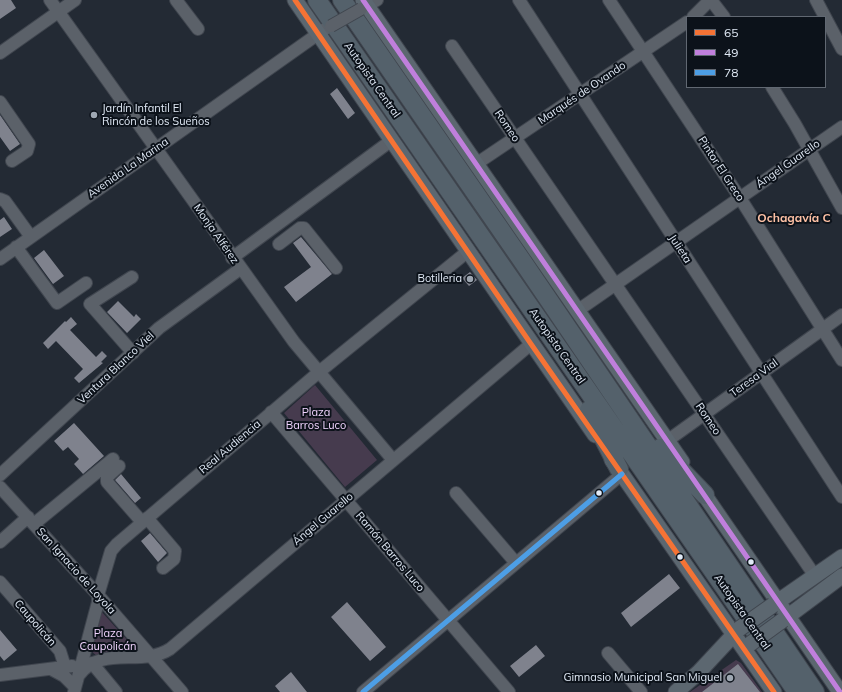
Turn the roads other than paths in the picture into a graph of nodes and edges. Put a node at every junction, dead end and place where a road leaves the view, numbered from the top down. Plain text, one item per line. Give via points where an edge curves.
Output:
1 (50, 0) edge
2 (75, 0) edge
3 (176, 0) edge
4 (295, 0) edge
5 (317, 0) edge
6 (342, 0) edge
7 (518, 0) edge
8 (609, 0) edge
9 (711, 0) edge
10 (816, 0) edge
11 (367, 4) edge
12 (58, 12) junction
13 (694, 16) edge
14 (723, 16) edge
15 (825, 16) edge
16 (826, 18) edge
17 (686, 23) edge
18 (198, 29) dead end
19 (325, 30) junction
20 (840, 45) edge
21 (452, 46) dead end
22 (644, 51) junction
23 (0, 53) edge
24 (773, 88) edge
25 (580, 94) junction
26 (0, 102) edge
27 (842, 127) edge
28 (515, 138) junction
29 (392, 140) junction
30 (155, 149) junction
31 (809, 149) junction
32 (12, 160) dead end
33 (476, 164) junction
34 (740, 198) junction
35 (0, 199) edge
36 (840, 206) edge
37 (277, 225) junction
38 (31, 237) junction
39 (676, 242) junction
40 (16, 247) junction
41 (467, 252) junction
42 (232, 258) junction
43 (0, 259) edge
44 (336, 268) dead end
45 (240, 269) junction
46 (132, 277) dead end
47 (86, 284) dead end
48 (614, 285) junction
49 (577, 311) junction
50 (842, 315) edge
51 (821, 329) junction
52 (553, 342) junction
53 (531, 344) junction
54 (133, 352) junction
55 (842, 360) edge
56 (319, 372) junction
57 (761, 373) junction
58 (610, 390) junction
59 (271, 412) junction
60 (704, 413) junction
61 (667, 441) junction
62 (393, 460) junction
63 (621, 472) junction
64 (0, 476) edge
65 (0, 487) edge
66 (456, 493) dead end
67 (704, 495) junction
68 (842, 497) edge
69 (346, 500) junction
70 (144, 520) junction
71 (31, 521) junction
72 (0, 542) edge
73 (842, 557) edge
74 (516, 563) junction
75 (163, 568) dead end
76 (815, 576) junction
77 (842, 576) edge
78 (0, 582) edge
79 (98, 595) junction
80 (776, 603) junction
81 (786, 618) junction
82 (448, 621) junction
83 (736, 631) junction
84 (747, 646) junction
85 (608, 653) dead end
86 (151, 656) junction
87 (65, 667) junction
88 (51, 669) junction
89 (83, 674) edge
90 (0, 675) edge
91 (116, 692) edge
92 (182, 692) edge
93 (364, 692) edge
94 (509, 692) edge
95 (641, 692) edge
96 (676, 692) edge
97 (774, 692) edge
98 (797, 692) edge
99 (815, 692) edge
100 (840, 692) edge

1 - 12 street, Monja Alférez
2 - 12 street
3 - 18 street
4 - 19 main road
5 - 52 highway, Autopista Central
6 - 58 highway, Autopista Central
7 - 25 street, Julieta
8 - 22 street, Pintor El Greco
9 - 13 street
9 - 14 street
10 - 15 street
11 - 19 street, Avenida La Marina, bridge
11 - 33 main road
12 - 23 street
12 - 30 street, Monja Alférez
16 - 20 street
17 - 22 street, Marqués de Ovando
19 - 29 main road
19 - 30 street, Avenida La Marina
21 - 28 street, Romeo
22 - 25 street, Marqués de Ovando
22 - 34 street, Pintor El Greco
24 - 31 street
25 - 28 street, Marqués de Ovando
25 - 39 street, Julieta
26 - 32 street via 30,144 27,151
27 - 31 street, Ángel Guarello
28 - 33 street, Marqués de Ovando
28 - 48 street, Romeo
29 - 37 street
29 - 41 main road
30 - 38 street, Avenida La Marina
30 - 42 street, Monja Alférez
31 - 34 street, Ángel Guarello
31 - 36 street
33 - 49 main road
34 - 39 street, Ángel Guarello
34 - 51 street, Pintor El Greco
35 - 38 street
37 - 42 street
37 - 44 street via 283,241 300,228 304,228
38 - 40 street, Avenida La Marina
39 - 48 street, Ángel Guarello
39 - 57 street, Julieta
40 - 43 street, Avenida La Marina
40 - 47 street via 57,303
41 - 53 main road
41 - 56 street, Real Audiencia
42 - 45 street, Monja Alférez
45 - 54 street, Ventura Blanco Viel via 172,317
45 - 56 street, Monja Alférez
46 - 54 street via 90,304
48 - 49 street, Ángel Guarello
48 - 60 street, Romeo
49 - 61 main road
50 - 51 street, Teresa Vial
51 - 55 street, Pintor El Greco
51 - 57 street, Teresa Vial
52 - 63 highway
52 - 98 highway, Autopista Central
53 - 62 street, Ángel Guarello
53 - 63 main road
54 - 64 street, Ventura Blanco Viel
56 - 59 street, Real Audiencia
56 - 62 street, Monja Alférez
57 - 60 street, Teresa Vial
57 - 68 street, Julieta
58 - 67 highway via 648,436
58 - 99 highway, Autopista Central
59 - 69 street, Ramón Barros Luco
59 - 70 street, Real Audiencia
60 - 61 street, Teresa Vial
60 - 76 street, Romeo
61 - 67 main road
62 - 69 street, Ángel Guarello
63 - 74 street
63 - 83 main road
65 - 71 street, San Ignacio de Loyola
66 - 74 street
67 - 80 main road
69 - 82 street, Ramón Barros Luco
69 - 86 street, Ángel Guarello via 170,649
70 - 71 street via 107,482 107,477 116,463
70 - 75 street via 175,551 174,559
70 - 79 street, Real Audiencia via 111,551
71 - 72 street
71 - 79 street, San Ignacio de Loyola
73 - 76 main road
74 - 82 street
76 - 80 main road
77 - 81 main road
78 - 87 street, Caupolicán via 60,651
79 - 86 street, San Ignacio de Loyola
79 - 89 street, Real Audiencia
80 - 81 main road
80 - 83 main road, bridge
81 - 84 main road, bridge
81 - 100 main road
82 - 93 street
82 - 94 street, Ramón Barros Luco
83 - 84 main road
83 - 96 main road via 706,665
84 - 97 main road
85 - 95 street
86 - 89 street, Ángel Guarello
86 - 92 street, San Ignacio de Loyola
87 - 88 street
87 - 89 street
88 - 89 street via 64,676
88 - 90 street
89 - 91 street

